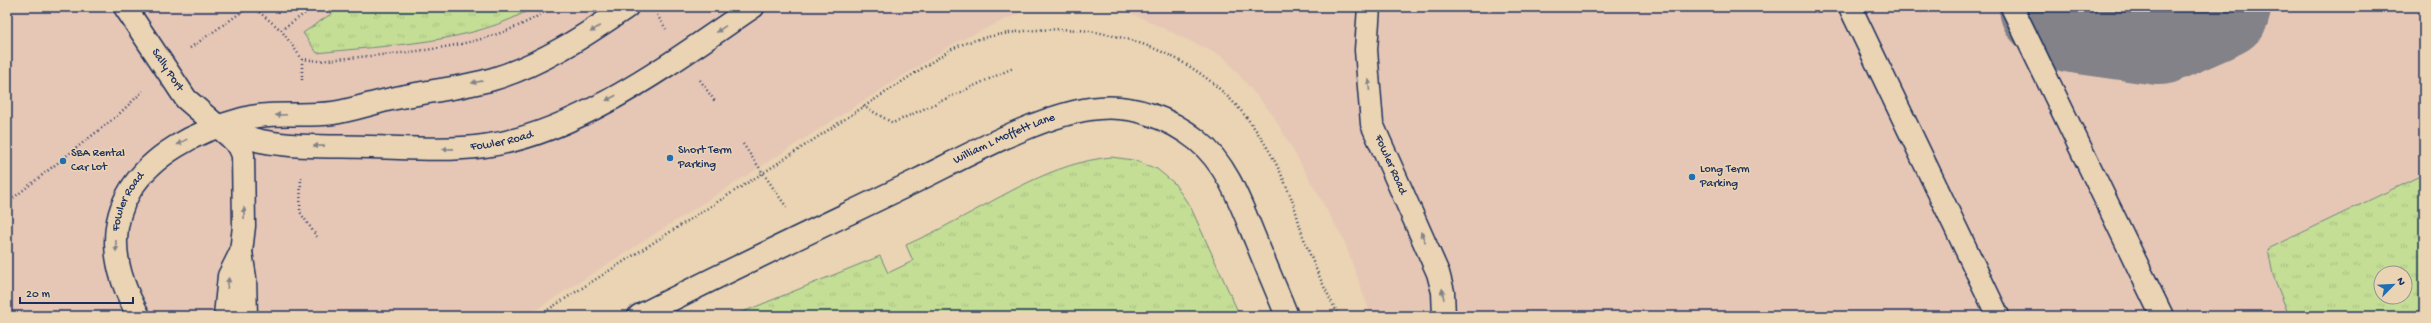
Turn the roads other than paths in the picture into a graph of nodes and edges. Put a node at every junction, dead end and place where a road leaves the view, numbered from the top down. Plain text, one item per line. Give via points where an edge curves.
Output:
1 (125, 7) edge
2 (627, 7) edge
3 (753, 7) edge
4 (1369, 7) edge
5 (1850, 7) edge
6 (2012, 7) edge
7 (218, 127) junction
8 (241, 252) junction
9 (139, 316) edge
10 (226, 316) edge
11 (246, 316) edge
12 (639, 316) edge
13 (1287, 316) edge
14 (1444, 316) edge
15 (1998, 316) edge
16 (2162, 316) edge

1 - 7 street, Sally Port via 186,99
2 -> 7 street, Fowler Road via 544,60 492,80 395,98 334,113 258,116
3 -> 7 street, Fowler Road via 619,94 564,122 526,136 486,146 449,149 301,146 261,141
14 -> 4 street, Fowler Road via 1443,292 1435,266 1372,124 1366,50
5 - 15 street
6 - 16 street
8 -> 7 street, Sally Port via 244,226 243,155 239,146
7 -> 9 street, Fowler Road via 189,138 161,155 140,175 123,205 116,236 118,266 125,289
10 -> 8 street via 229,276
8 - 11 street
12 - 13 street, William L Moffett Lane via 986,147 1057,117 1110,107 1136,110 1162,119 1187,133 1220,165 1235,192

